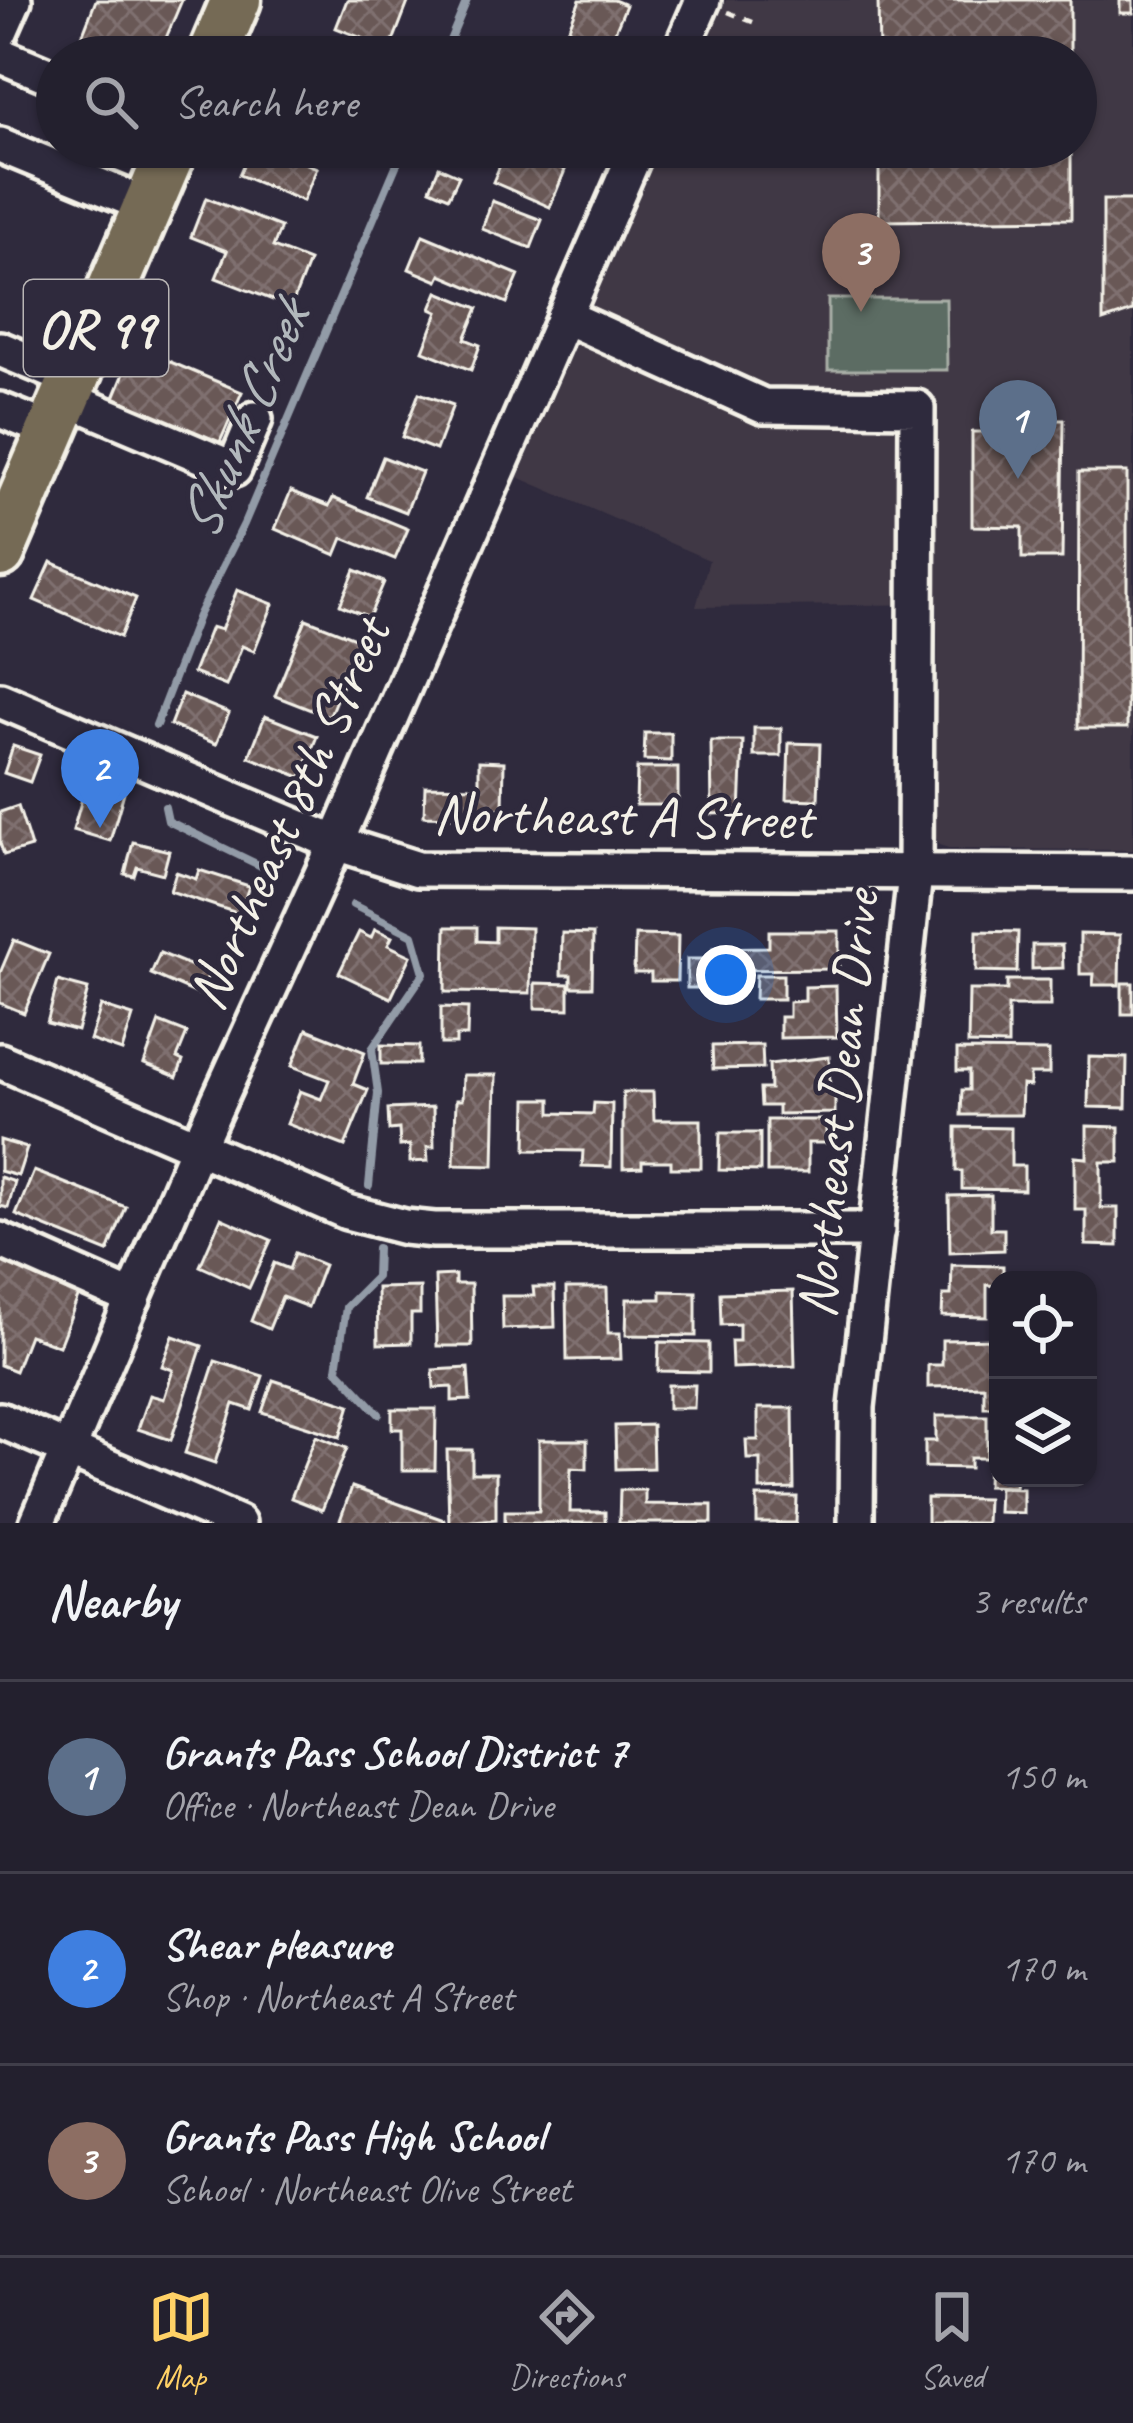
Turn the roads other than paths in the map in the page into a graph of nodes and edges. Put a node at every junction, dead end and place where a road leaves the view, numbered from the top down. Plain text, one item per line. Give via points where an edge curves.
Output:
1 (14, 0) edge
2 (236, 0) edge
3 (716, 6) edge
4 (0, 32) edge
5 (221, 36) edge
6 (694, 36) edge
7 (0, 55) edge
8 (36, 70) edge
9 (0, 145) edge
10 (36, 160) edge
11 (56, 168) edge
12 (164, 168) edge
13 (629, 168) edge
14 (148, 206) junction
15 (564, 316) junction
16 (0, 349) edge
17 (64, 403) junction
18 (0, 410) edge
19 (255, 419) dead end
20 (0, 552) edge
21 (0, 700) edge
22 (336, 842) junction
23 (1133, 873) edge
24 (915, 874) junction
25 (0, 1061) edge
26 (197, 1148) junction
27 (877, 1230) junction
28 (0, 1240) edge
29 (133, 1299) junction
30 (0, 1420) edge
31 (67, 1449) junction
32 (37, 1523) edge
33 (238, 1523) edge
34 (856, 1523) edge

1 - 4 street
2 - 5 highway
3 - 6 street
7 - 8 street
9 - 10 street
11 - 14 street
12 - 14 highway, OR 99
13 - 15 street, Northeast 8th Street
14 - 17 highway, OR 99
15 - 22 street, Northeast 8th Street
15 - 24 street, Northeast Dean Drive via 764,406 917,408
16 - 17 street
17 - 18 street
17 - 19 street via 234,470
17 - 20 highway, OR 99
21 - 22 street, Northeast A Street
22 - 24 street, Northeast A Street via 447,871
22 - 26 street, Northeast 8th Street
23 - 24 street, Northeast A Street
24 - 27 street, Northeast Dean Drive
25 - 26 street
26 - 27 street via 347,1212 405,1227
26 - 29 street, Northeast 8th Street
27 - 34 street, Northeast Dean Drive via 857,1407
28 - 29 street
29 - 31 street, Northeast 8th Street
30 - 31 street
31 - 32 street, Northeast 8th Street
31 - 33 street

